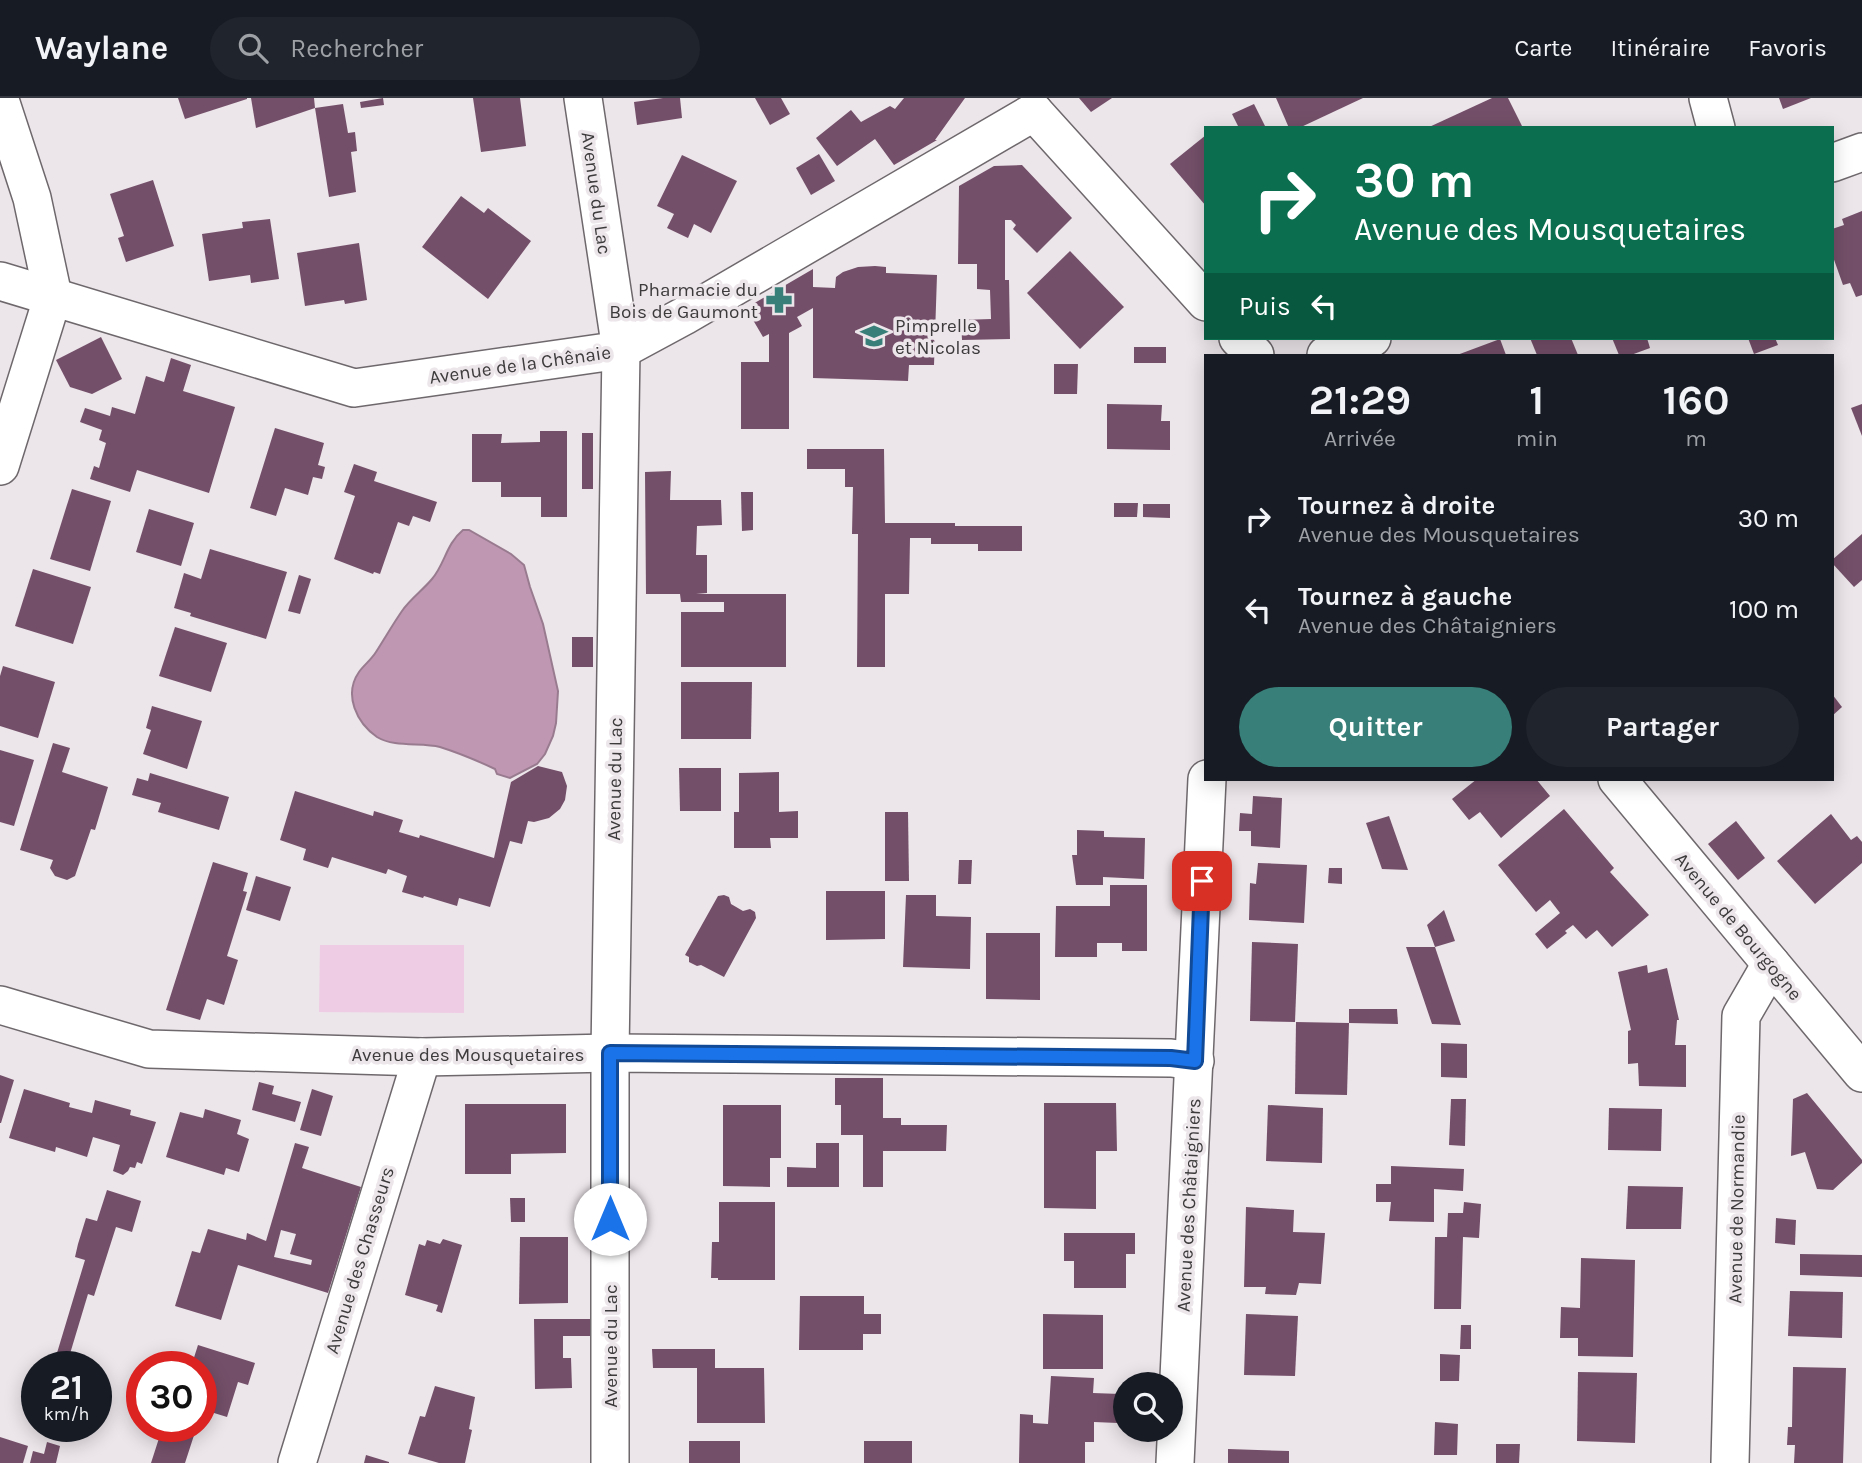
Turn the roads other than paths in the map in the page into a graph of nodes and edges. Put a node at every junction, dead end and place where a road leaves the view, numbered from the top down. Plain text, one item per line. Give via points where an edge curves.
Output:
1 (583, 98) edge
2 (1708, 98) edge
3 (0, 100) edge
4 (1033, 105) edge
5 (1715, 126) edge
6 (1862, 152) edge
7 (1834, 162) edge
8 (0, 281) edge
9 (52, 296) junction
10 (1204, 300) edge
11 (1367, 340) edge
12 (621, 350) junction
13 (1329, 354) edge
14 (0, 466) edge
15 (1207, 781) edge
16 (1619, 781) edge
17 (1771, 964) junction
18 (0, 1005) edge
19 (610, 1053) junction
20 (422, 1057) junction
21 (1195, 1061) junction
22 (1862, 1073) edge
23 (297, 1463) edge
24 (610, 1463) edge
25 (1175, 1463) edge
26 (1730, 1463) edge

1 - 12 street, Avenue du Lac
2 - 5 street
3 - 9 street via 32,198
4 - 10 street
4 - 12 street, Avenue de la Chênaie
6 - 7 street
8 - 9 street, Avenue de la Chênaie
9 - 12 street, Avenue de la Chênaie via 354,388
9 - 14 street
11 - 13 street
12 - 19 street, Avenue du Lac
15 - 21 street, Avenue des Châtaigniers
16 - 17 street, Avenue de Bourgogne
17 - 22 street, Avenue de Bourgogne
17 - 26 street, Avenue de Normandie via 1741,1016
18 - 20 street, Avenue des Mousquetaires via 149,1049
19 - 20 street, Avenue des Mousquetaires
19 - 21 street, Avenue des Mousquetaires
19 - 24 street, Avenue du Lac
20 - 23 street, Avenue des Chasseurs
21 - 25 street, Avenue des Châtaigniers

